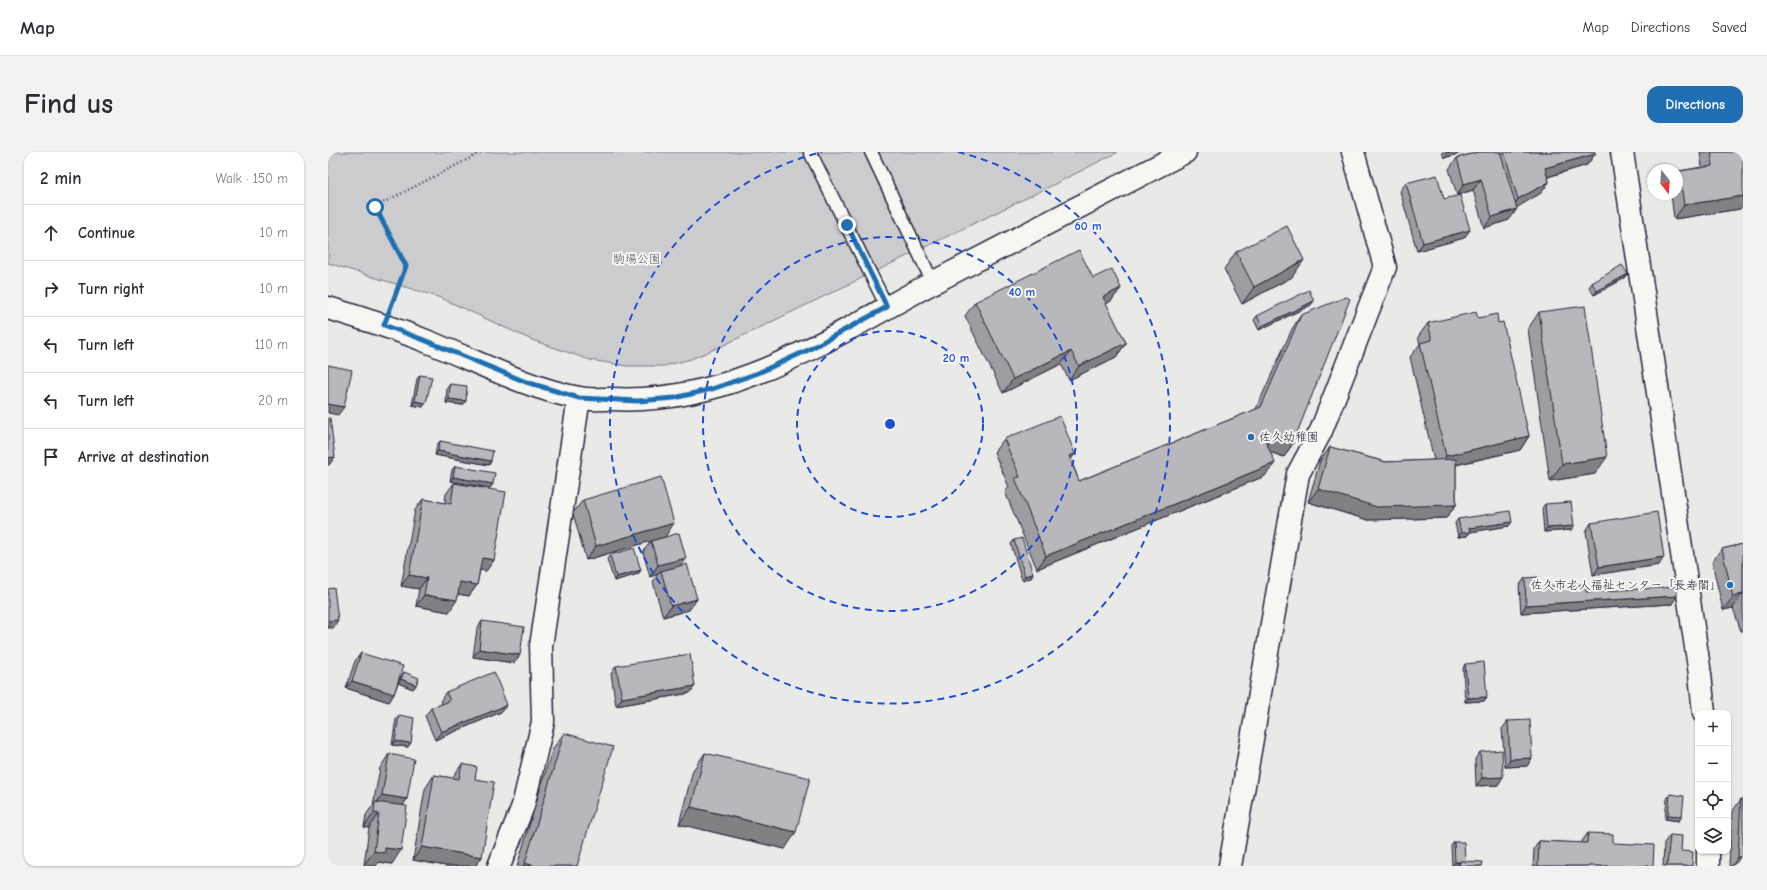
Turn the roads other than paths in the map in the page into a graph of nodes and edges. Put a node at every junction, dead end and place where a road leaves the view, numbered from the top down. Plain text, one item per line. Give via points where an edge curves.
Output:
1 (810, 152) edge
2 (871, 152) edge
3 (1185, 152) edge
4 (1353, 152) edge
5 (1622, 152) edge
6 (933, 283) junction
7 (887, 307) junction
8 (328, 308) edge
9 (579, 398) junction
10 (1704, 710) edge
11 (1708, 854) edge
12 (499, 866) edge
13 (1230, 866) edge
14 (1708, 866) edge

1 - 7 lane
2 - 6 lane
3 - 6 street
4 - 13 street via 1385,267 1321,431 1298,474
5 - 10 street
6 - 7 street
7 - 9 street via 806,351 758,373 712,389 674,398 638,401
8 - 9 street via 384,325 526,382
9 - 12 street via 541,646 543,722 522,806
11 - 14 street

